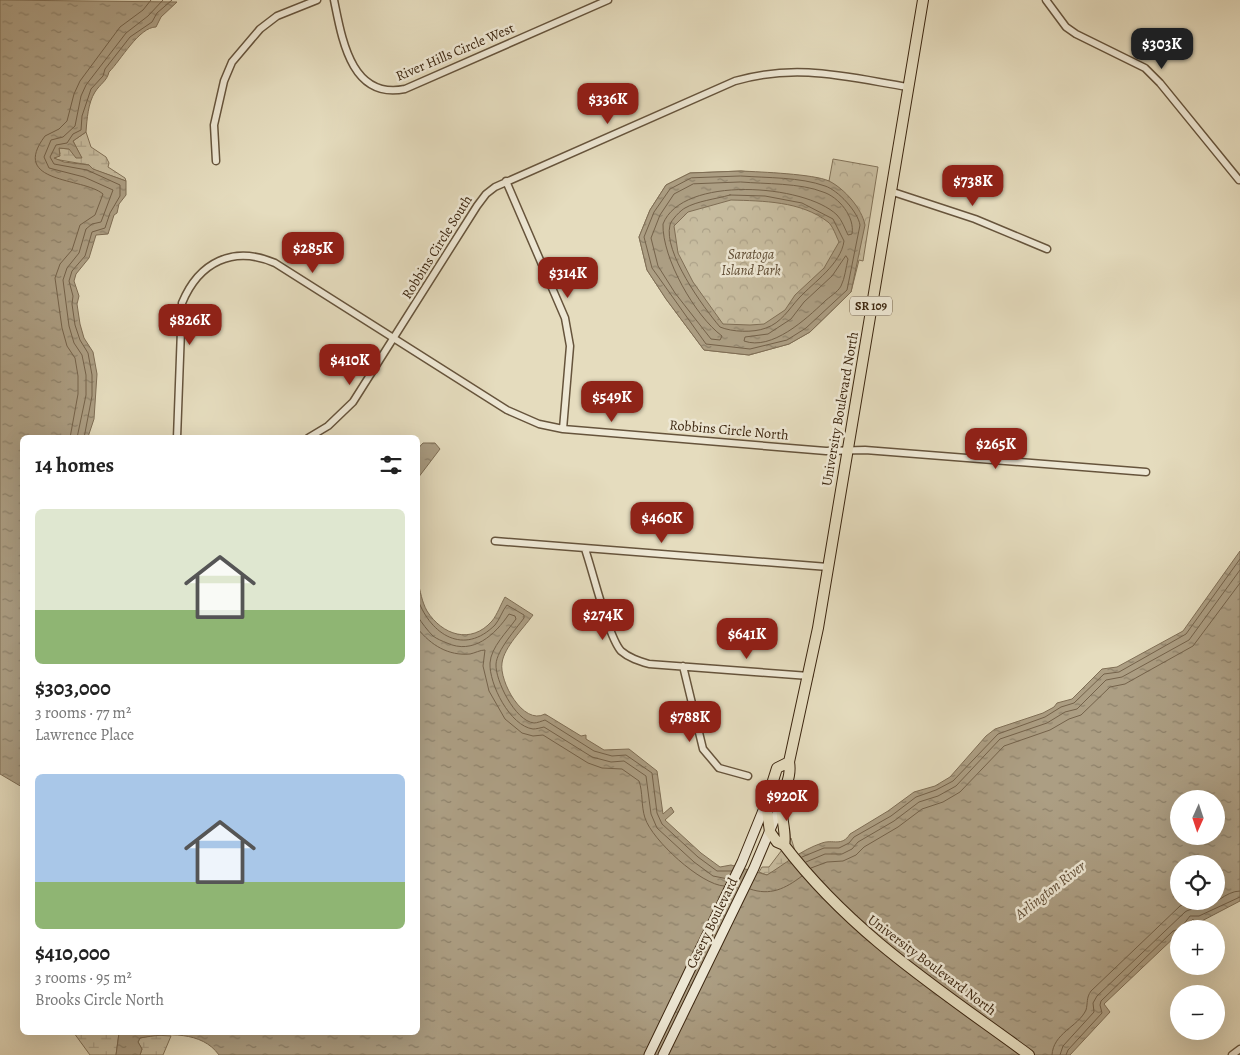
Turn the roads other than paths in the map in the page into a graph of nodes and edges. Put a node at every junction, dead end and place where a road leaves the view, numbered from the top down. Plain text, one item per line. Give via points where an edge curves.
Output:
1 (317, 0) edge
2 (334, 0) edge
3 (608, 0) edge
4 (923, 0) edge
5 (1046, 0) edge
6 (908, 87) junction
7 (216, 162) dead end
8 (1239, 180) edge
9 (506, 181) junction
10 (890, 191) junction
11 (1047, 248) dead end
12 (395, 338) junction
13 (564, 430) junction
14 (177, 435) edge
15 (312, 435) edge
16 (847, 451) junction
17 (1146, 472) dead end
18 (495, 541) dead end
19 (585, 549) junction
20 (828, 568) junction
21 (683, 666) junction
22 (809, 676) junction
23 (789, 762) junction
24 (748, 776) dead end
25 (782, 802) junction
26 (766, 803) junction
27 (770, 832) junction
28 (784, 845) junction
29 (1240, 1049) edge
30 (649, 1055) edge
31 (663, 1055) edge
32 (1029, 1055) edge
33 (1232, 1055) edge

1 - 7 street via 277,16 260,29 232,62 214,125
2 - 3 street, River Hills Circle West via 342,40 356,70 370,85 396,91
4 - 6 main road, University Boulevard North / SR 109
5 - 8 street via 1066,27 1076,34 1146,68
6 - 9 street, Robbins Circle South via 812,72 757,75 735,81
6 - 10 main road, University Boulevard North / SR 109
9 - 12 street, Robbins Circle South via 486,194 477,206
9 - 13 street via 569,333
10 - 11 street via 975,219
10 - 16 main road, University Boulevard North / SR 109
12 - 13 street, Robbins Circle North via 507,410 539,424
12 - 14 street, Robbins Circle North via 275,263 251,256 235,256 220,261 198,276 182,303
12 - 15 street, Robbins Circle South via 353,402 341,416
13 - 16 street, Robbins Circle North
16 - 17 street, Robbins Circle North
16 - 20 main road, University Boulevard North / SR 109
18 - 19 street
19 - 20 street
19 - 21 street via 612,636 622,652 640,662
20 - 22 main road, University Boulevard North / SR 109
21 - 22 street
21 - 24 street via 703,749 718,768
22 - 23 main road, University Boulevard North / SR 109
23 - 25 main road, University Boulevard North / SR 109 via 791,772
23 - 26 main road, University Boulevard North / SR 109 via 777,768
25 - 27 main road, Cesery Boulevard / SR 109
25 - 28 main road, University Boulevard North
26 - 27 main road, University Boulevard North
26 - 30 main road, Cesery Boulevard / SR 109 via 742,862
27 - 28 main road, University Boulevard North via 777,842
27 - 31 main road, Cesery Boulevard / SR 109
28 - 32 main road, University Boulevard North via 834,904 879,945
29 - 33 street

